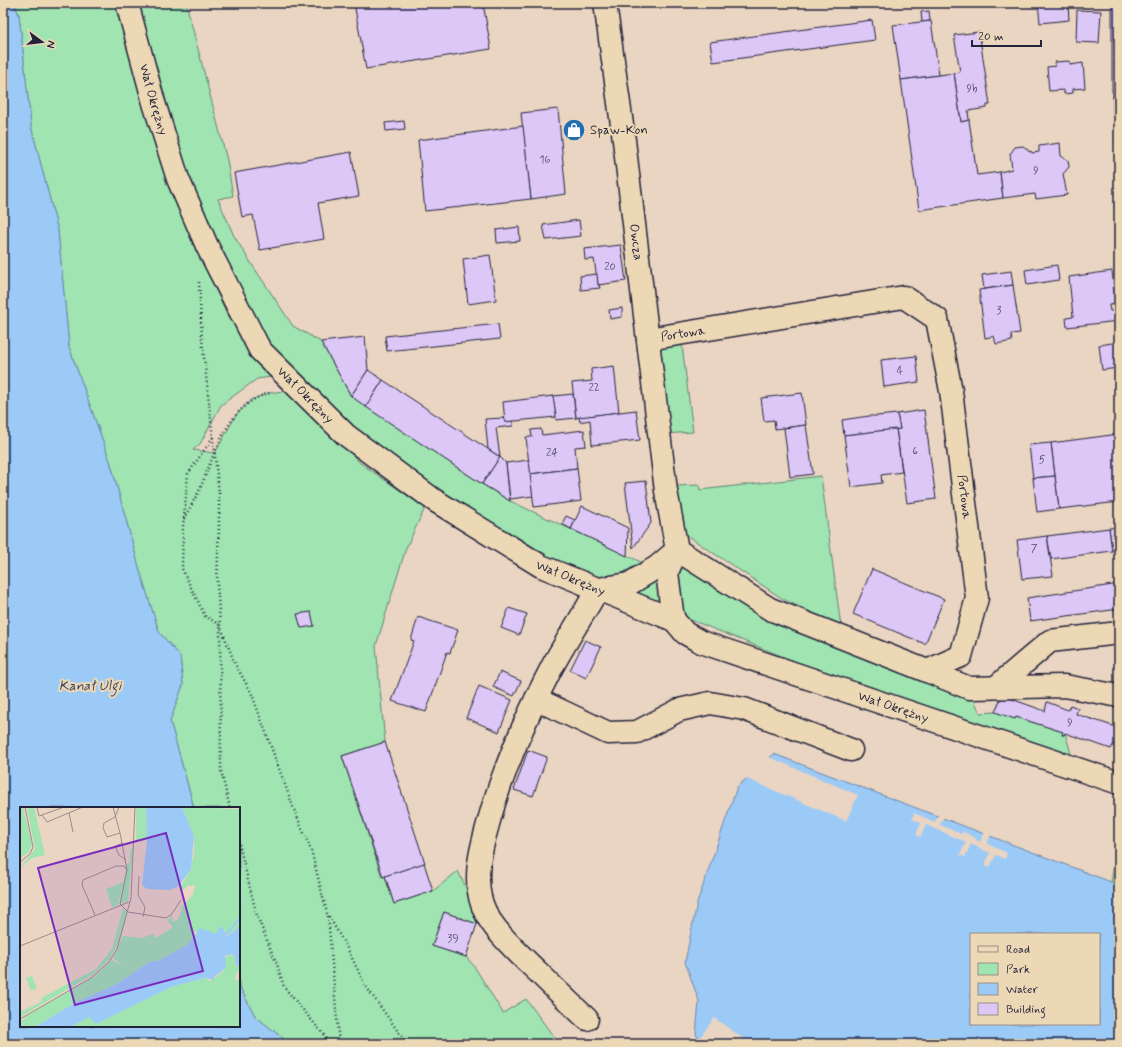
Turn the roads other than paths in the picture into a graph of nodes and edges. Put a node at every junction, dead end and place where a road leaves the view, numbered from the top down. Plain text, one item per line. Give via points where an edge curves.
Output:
1 (127, 3) edge
2 (605, 3) edge
3 (648, 339) junction
4 (677, 550) junction
5 (598, 590) junction
6 (674, 620) junction
7 (1119, 633) edge
8 (927, 671) junction
9 (996, 688) junction
10 (1119, 696) edge
11 (536, 699) junction
12 (851, 750) dead end
13 (1119, 783) edge
14 (587, 1019) dead end

1 - 5 street, Wał Okrężny via 178,179 207,246 260,350 346,435 434,500 541,566
2 - 3 street, Owcza
3 - 4 street, Owcza via 665,481
3 - 8 street, Portowa via 904,297 937,320 951,391 977,598 961,656
4 - 5 street via 629,584
4 - 6 street via 667,572
4 - 8 street via 770,609
5 - 6 street, Wał Okrężny
5 - 11 street via 552,666
6 - 13 street, Wał Okrężny via 685,633 701,642
7 - 9 street via 1050,641
8 - 9 street via 968,688
9 - 10 street via 1066,686
11 - 12 street via 608,733 637,732 679,710 710,703 744,709
11 - 14 street via 510,758 496,798 481,851 478,888 489,918 509,945

